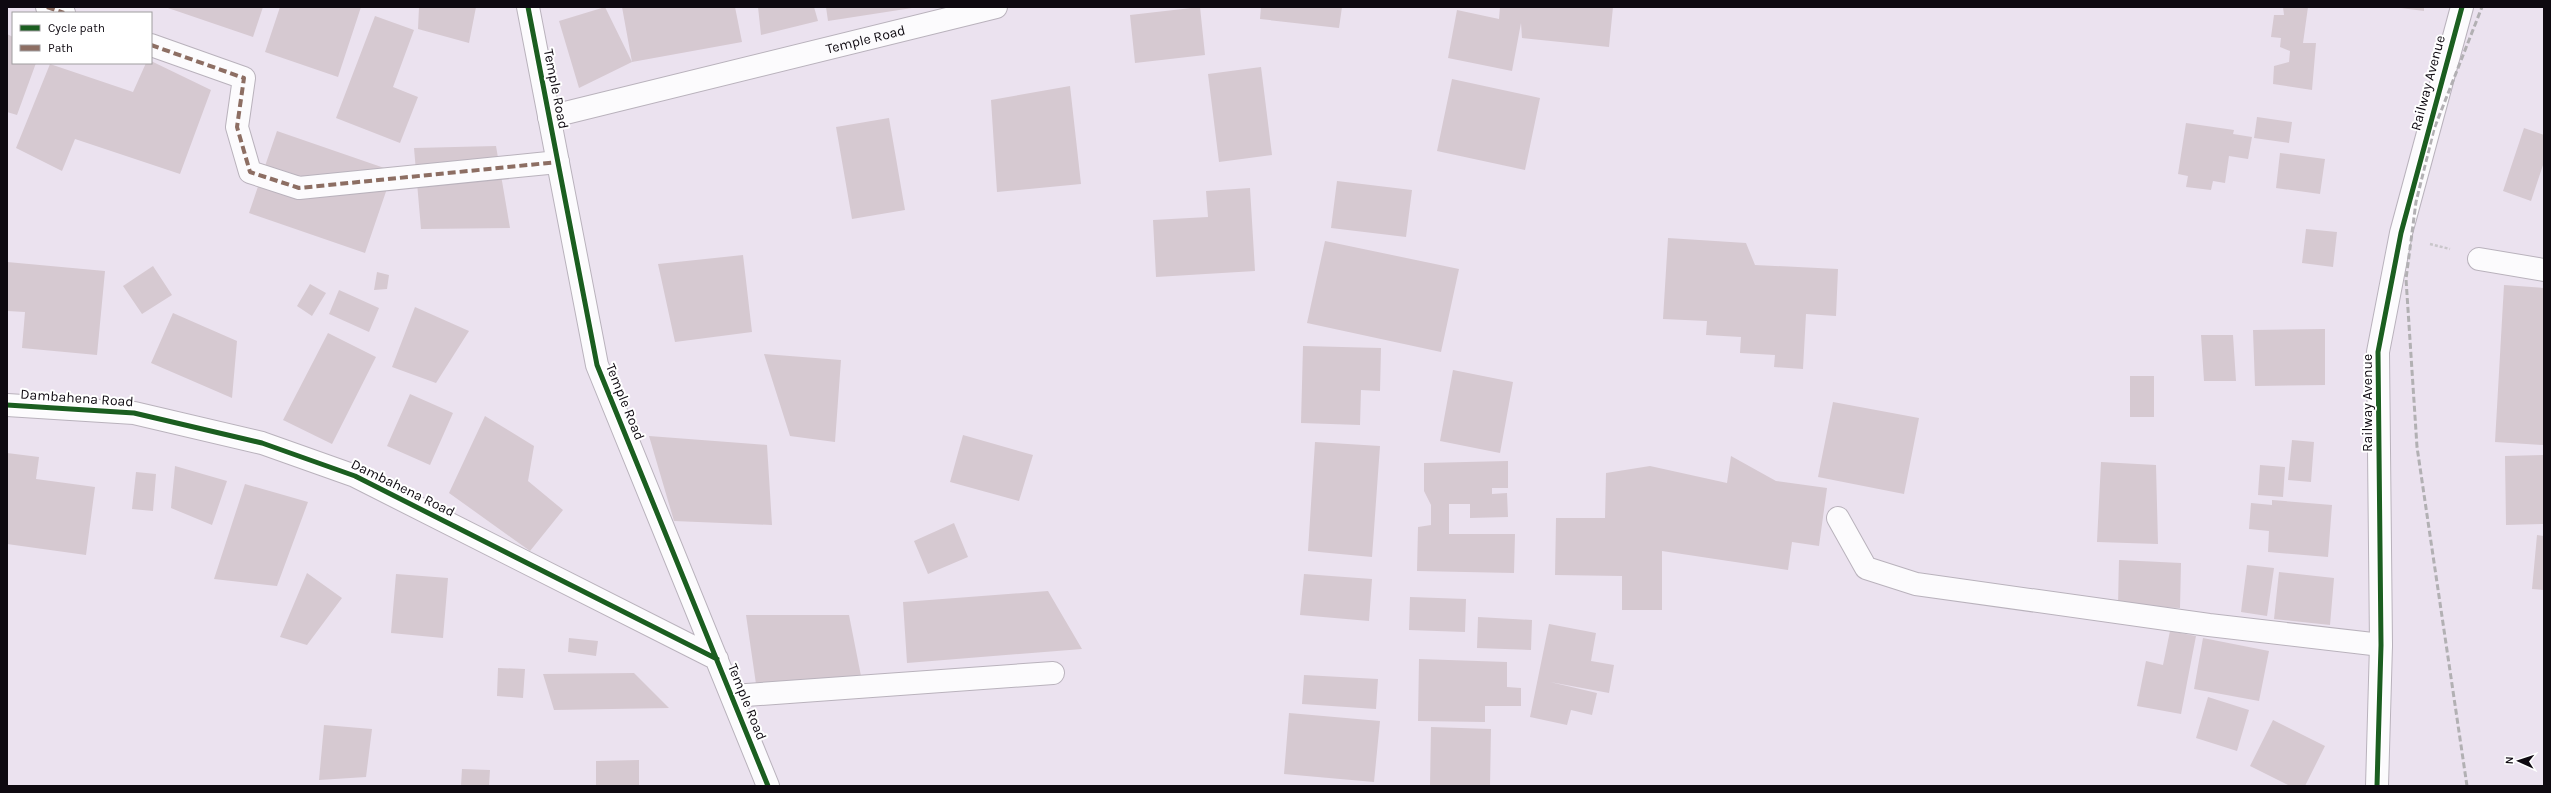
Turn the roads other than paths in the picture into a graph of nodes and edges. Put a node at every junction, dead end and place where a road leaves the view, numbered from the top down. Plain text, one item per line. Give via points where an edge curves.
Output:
1 (47, 7) edge
2 (528, 7) edge
3 (996, 7) edge
4 (2462, 7) edge
5 (61, 12) edge
6 (152, 45) edge
7 (549, 117) junction
8 (558, 162) junction
9 (2479, 259) dead end
10 (2544, 270) edge
11 (7, 405) edge
12 (1838, 518) dead end
13 (2381, 645) junction
14 (717, 659) junction
15 (1053, 673) dead end
16 (732, 696) junction
17 (768, 786) edge
18 (2377, 786) edge

1 - 5 street
2 - 7 street, Temple Road
3 - 7 street, Temple Road
4 - 13 street, Railway Avenue via 2401,233 2378,352
6 - 8 street via 244,78 237,127 250,172 299,188
7 - 8 street, Temple Road
8 - 14 street, Temple Road via 597,365
9 - 10 street
11 - 14 street, Dambahena Road via 134,414 262,443 348,474
12 - 13 street via 1866,568 1916,584 2209,625
13 - 18 street, Railway Avenue
14 - 16 street, Temple Road
15 - 16 street
16 - 17 street, Temple Road

